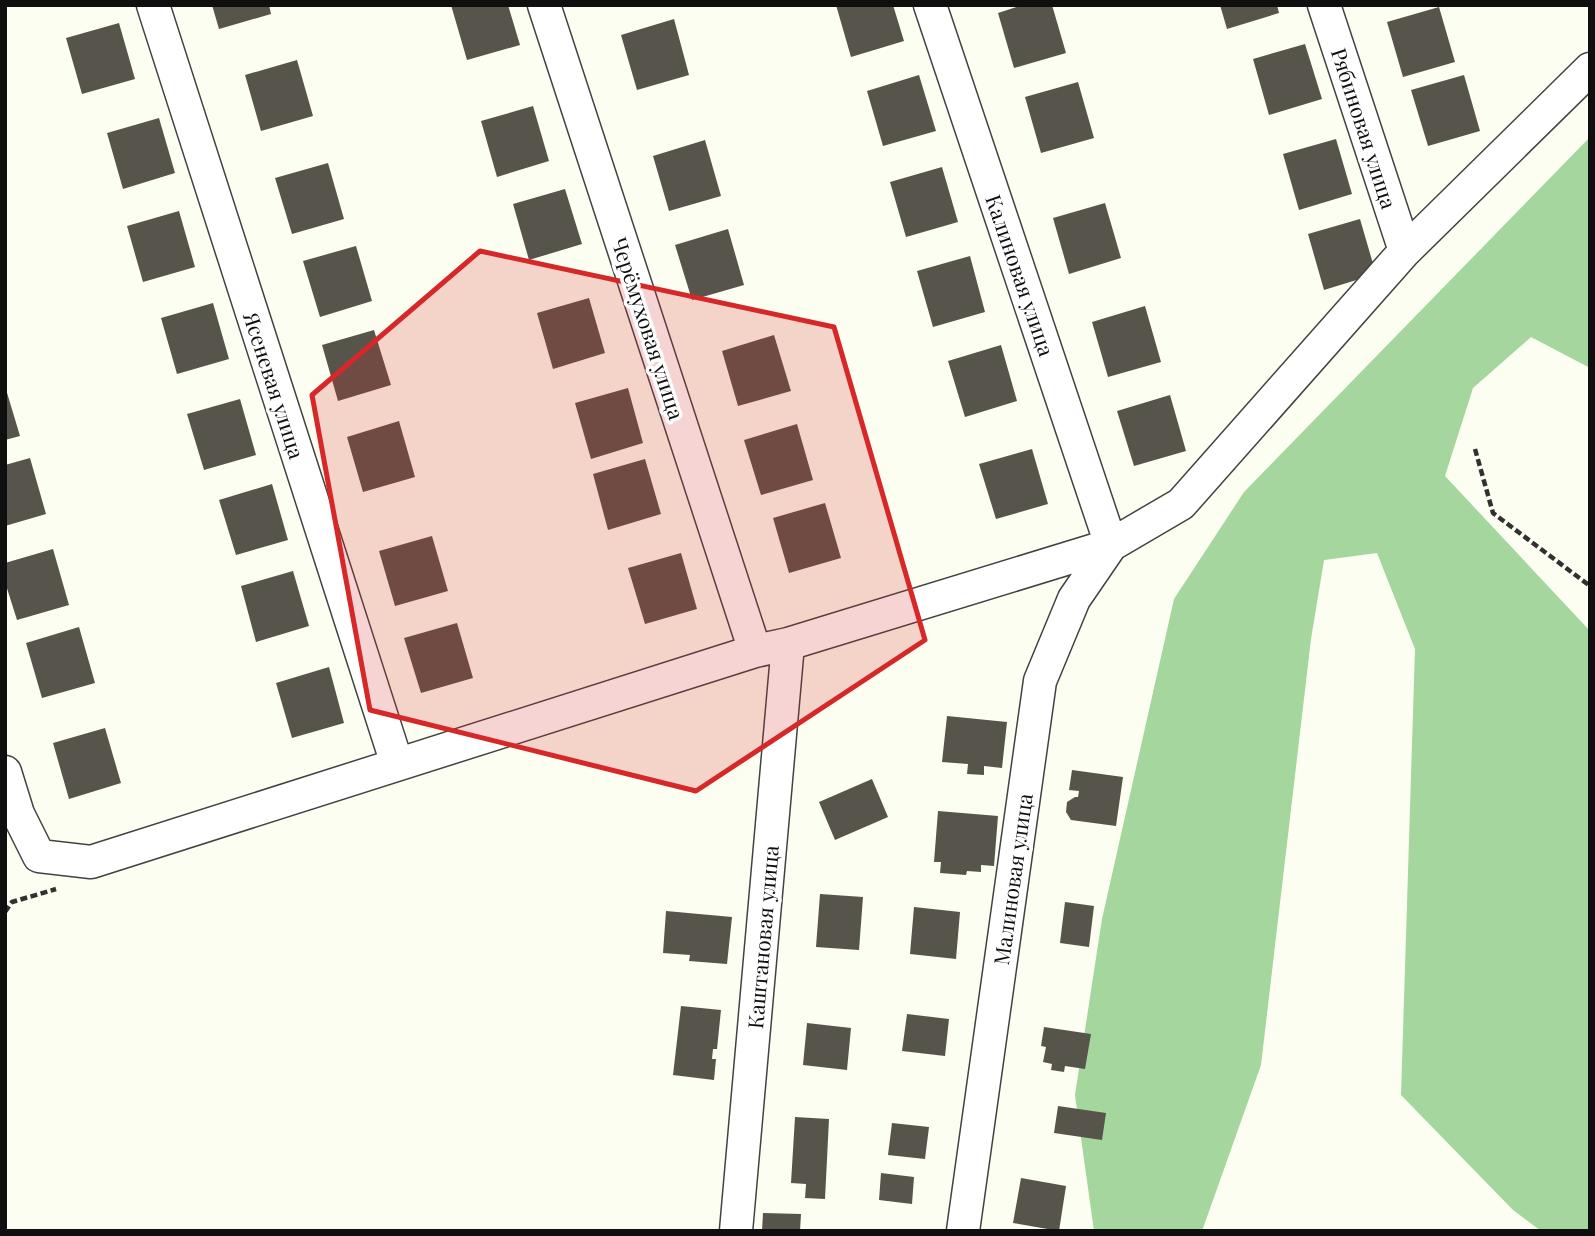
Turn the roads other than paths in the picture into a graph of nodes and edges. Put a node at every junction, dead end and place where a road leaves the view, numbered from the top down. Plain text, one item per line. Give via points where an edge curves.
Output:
1 (153, 5) edge
2 (544, 5) edge
3 (930, 5) edge
4 (1324, 5) edge
5 (1590, 69) edge
6 (1405, 251) junction
7 (1111, 545) junction
8 (788, 644) junction
9 (755, 652) junction
10 (397, 764) junction
11 (5, 772) edge
12 (736, 1231) edge
13 (963, 1231) edge

1 - 10 street, Ясеневая улица
2 - 9 street, Черёмуховая улица
3 - 7 street, Калиновая улица
4 - 6 street, Рябиновая улица
5 - 6 street
6 - 7 street via 1181,504
7 - 8 street
7 - 13 street, Малиновая улица via 1074,599 1040,681
8 - 9 street
8 - 12 street, Каштановая улица
9 - 10 street
10 - 11 street via 91,862 39,856 18,814

